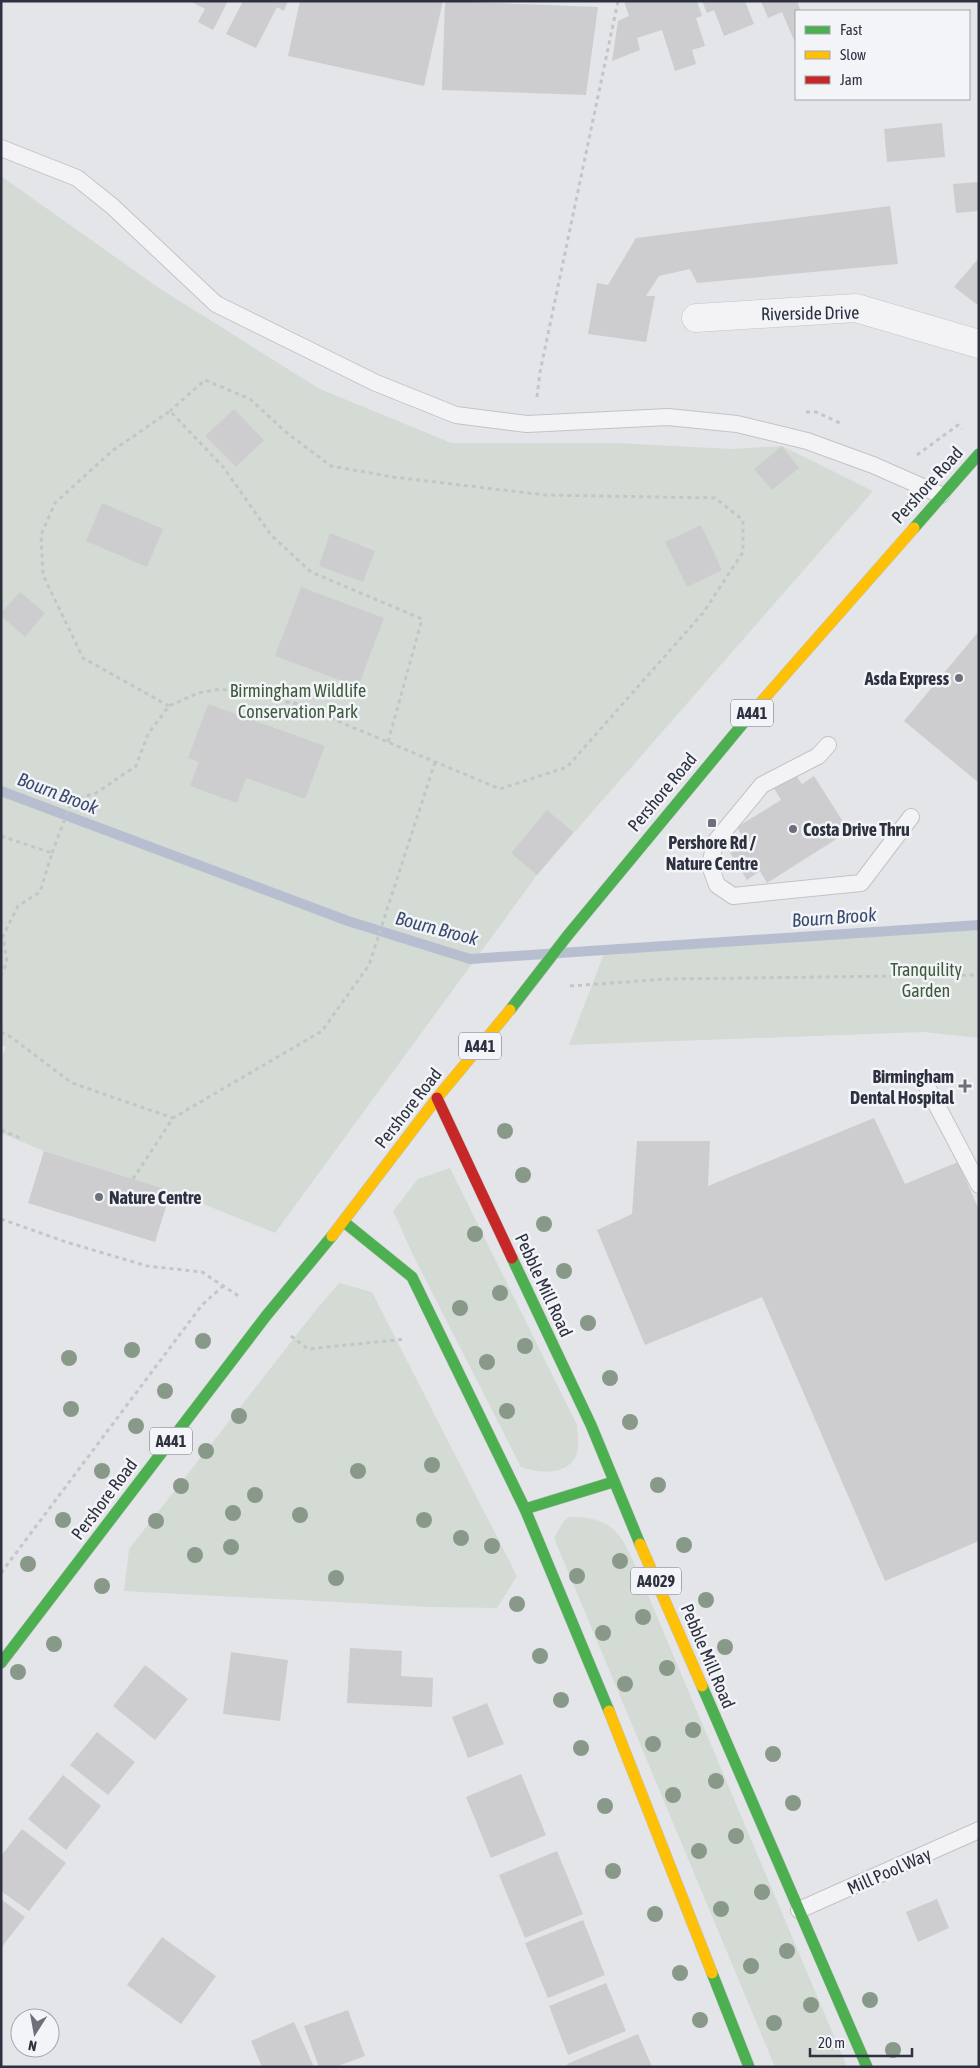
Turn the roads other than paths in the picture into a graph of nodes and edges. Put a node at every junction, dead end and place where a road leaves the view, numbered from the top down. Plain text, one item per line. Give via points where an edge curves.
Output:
1 (3, 149) edge
2 (696, 318) dead end
3 (979, 344) edge
4 (979, 454) edge
5 (941, 496) junction
6 (828, 745) dead end
7 (911, 817) dead end
8 (924, 1081) dead end
9 (437, 1098) junction
10 (979, 1185) edge
11 (344, 1222) junction
12 (613, 1482) junction
13 (525, 1510) junction
14 (1, 1663) edge
15 (979, 1830) edge
16 (799, 1910) junction
17 (750, 2067) edge
18 (867, 2067) edge

1 - 5 lane via 77,178 112,206 216,304 376,383 456,415 527,424 668,417 737,424 806,441 873,465
2 - 3 street, Riverside Drive via 856,308
4 - 5 main road, Pershore Road / A441
5 - 9 main road, Pershore Road / A441 via 768,693
6 - 7 lane via 818,756 762,785 715,842 710,866 717,885 733,896 861,884
8 - 10 lane
9 - 11 main road, Pershore Road / A441
9 - 12 main road, Pebble Mill Road / A4029 via 591,1426
11 - 13 main road via 412,1277
11 - 14 main road, Pershore Road / A441 via 266,1316
12 - 13 main road
12 - 16 main road, Pebble Mill Road / A4029
13 - 17 main road
15 - 16 lane, Mill Pool Way
16 - 18 main road, Pebble Mill Road / A4029

